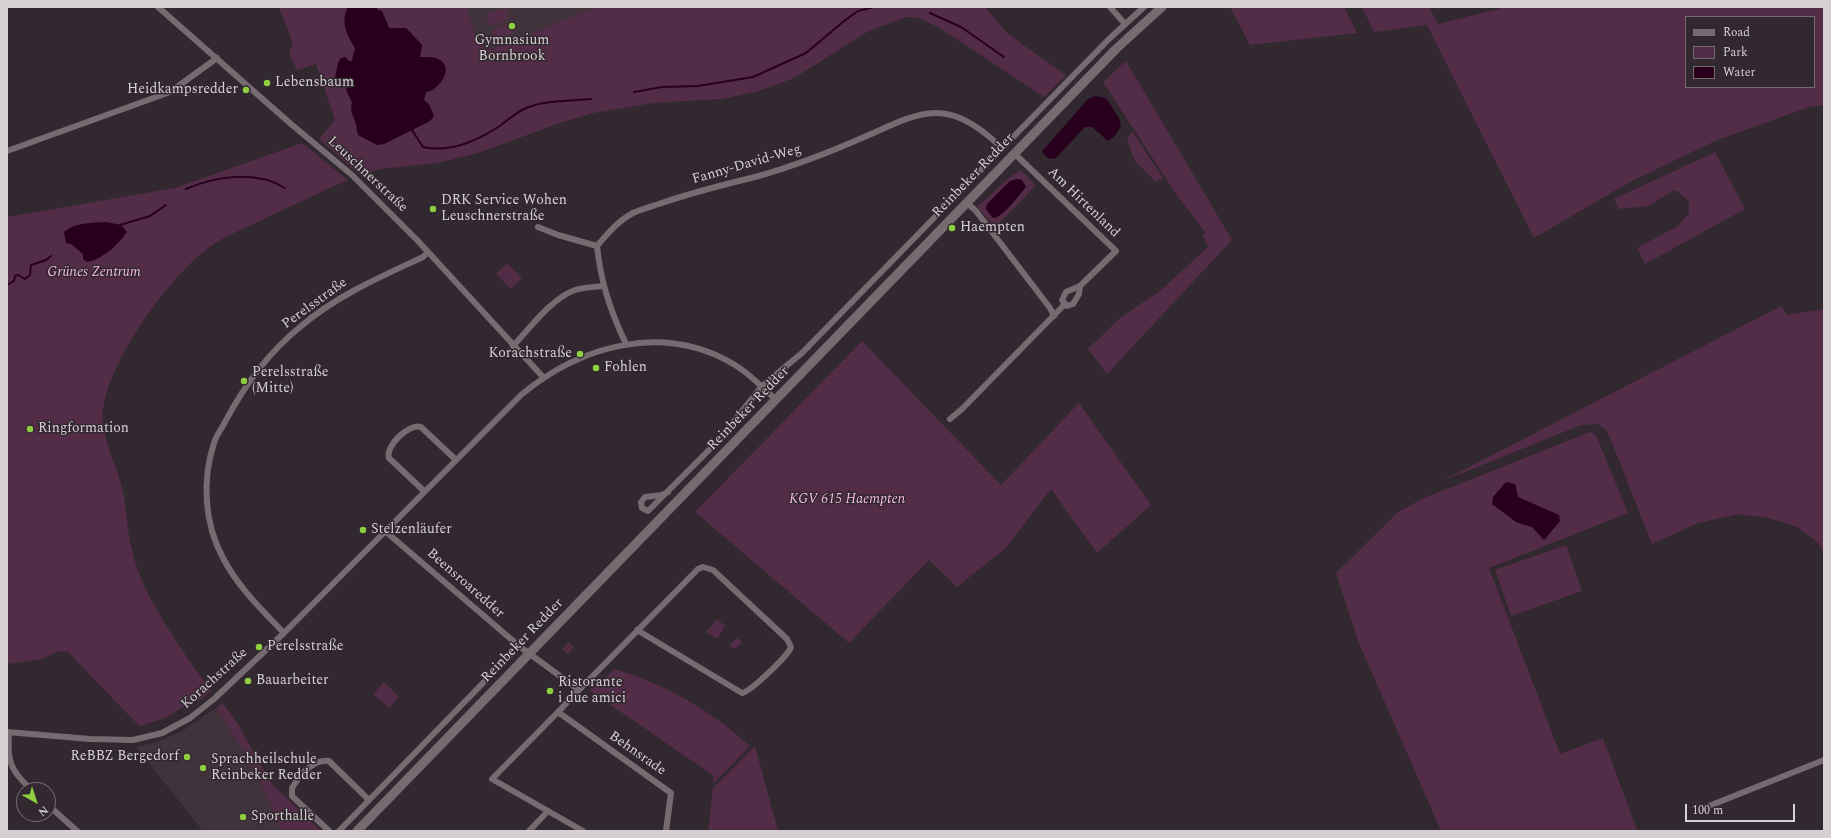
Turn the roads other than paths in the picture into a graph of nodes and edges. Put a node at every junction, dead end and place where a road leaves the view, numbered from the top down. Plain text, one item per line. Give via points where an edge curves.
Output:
1 (158, 7) edge
2 (1110, 7) edge
3 (1144, 7) edge
4 (1162, 7) edge
5 (1125, 24) junction
6 (217, 58) junction
7 (1002, 148) junction
8 (7, 151) edge
9 (1014, 154) junction
10 (967, 203) junction
11 (538, 227) dead end
12 (597, 246) junction
13 (428, 252) junction
14 (603, 286) junction
15 (1080, 286) junction
16 (1065, 304) junction
17 (1054, 316) junction
18 (626, 344) junction
19 (513, 346) junction
20 (543, 377) junction
21 (762, 386) junction
22 (776, 400) junction
23 (950, 419) dead end
24 (456, 460) junction
25 (424, 492) junction
26 (668, 492) dead end
27 (385, 531) junction
28 (637, 630) junction
29 (284, 633) junction
30 (519, 646) junction
31 (530, 654) junction
32 (579, 690) junction
33 (558, 712) junction
34 (8, 732) edge
35 (1824, 760) edge
36 (24, 782) edge
37 (369, 800) junction
38 (1699, 810) dead end
39 (548, 811) junction
40 (56, 812) edge
41 (77, 831) edge
42 (329, 831) edge
43 (338, 831) edge
44 (357, 831) edge
45 (529, 831) edge
46 (583, 831) edge
47 (666, 831) edge

1 - 6 street, Leuschnerstraße
2 - 5 street
3 - 5 street, Reinbeker Redder
4 - 9 main road, Reinbeker Redder via 1117,48
5 - 7 street, Reinbeker Redder
6 - 8 street via 170,92
6 - 13 street, Leuschnerstraße via 352,175
7 - 12 street, Fanny-David-Weg via 987,134 954,116 939,113 921,114 803,162 683,195 634,213 617,224
7 - 21 street, Reinbeker Redder via 802,353
9 - 10 main road, Reinbeker Redder
9 - 15 street, Am Hirtenland via 1116,251
10 - 17 street via 976,211 1054,312
10 - 22 main road, Reinbeker Redder
11 - 12 street
12 - 14 street
13 - 19 street, Leuschnerstraße
13 - 29 street, Perelsstraße via 423,257 355,289 299,327 254,374 214,442 206,498 209,520 222,556 243,590
14 - 18 street
14 - 19 street via 575,290 564,296 555,302
15 - 16 street, Am Hirtenland via 1073,304
15 - 16 street, Am Hirtenland via 1066,292 1062,300
16 - 17 street, Am Hirtenland
17 - 23 street
18 - 20 street, Korachstraße via 576,361
18 - 21 street, Korachstraße via 650,341 692,347 735,365
19 - 20 street, Leuschnerstraße
20 - 24 street, Korachstraße via 521,395
21 - 22 street, Korachstraße
21 - 26 street, Reinbeker Redder via 718,441
22 - 31 main road, Reinbeker Redder
24 - 25 street, Korachstraße
24 - 25 street via 421,427 414,426 408,429 389,449 388,455
25 - 27 street, Korachstraße
27 - 29 street, Korachstraße
27 - 30 street, Beensroaredder
28 - 28 street via 698,569 706,566 787,639 791,647 742,693
28 - 32 street
29 - 34 street, Korachstraße via 205,708 162,733 116,741
30 - 31 street, Beensroaredder
30 - 37 street, Reinbeker Redder
31 - 32 street
31 - 44 main road, Reinbeker Redder
32 - 33 street
33 - 39 street via 492,779
33 - 47 street, Behnsrade via 671,793
34 - 36 street via 8,750 13,770
35 - 38 street
37 - 42 street via 329,761 321,760 311,766 292,788 292,796
37 - 43 street, Reinbeker Redder
39 - 45 street
39 - 46 street
40 - 41 street

